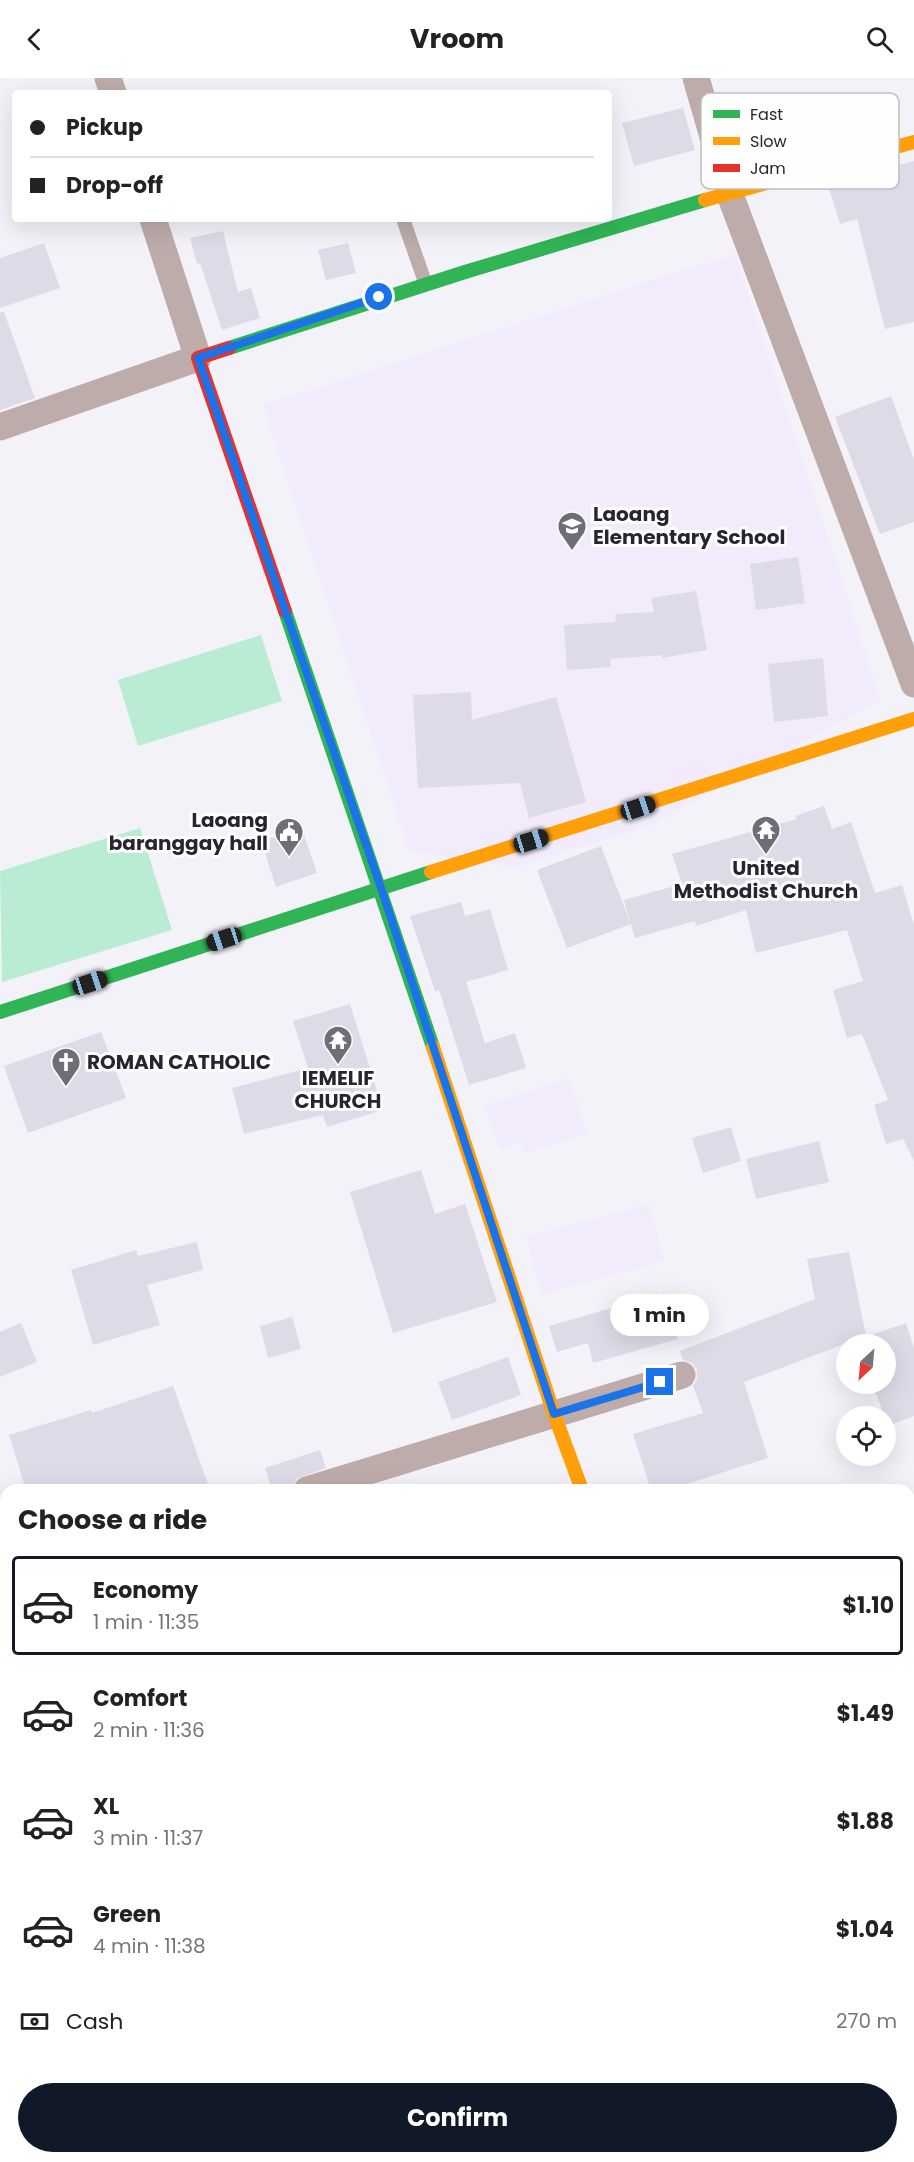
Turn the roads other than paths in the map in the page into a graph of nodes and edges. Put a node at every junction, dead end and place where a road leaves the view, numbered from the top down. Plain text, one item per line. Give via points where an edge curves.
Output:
1 (696, 78) edge
2 (701, 95) edge
3 (914, 142) edge
4 (899, 146) edge
5 (728, 189) edge
6 (740, 189) edge
7 (729, 192) junction
8 (154, 222) edge
9 (404, 222) edge
10 (424, 282) junction
11 (198, 358) junction
12 (0, 427) edge
13 (914, 684) edge
14 (914, 719) edge
15 (381, 888) junction
16 (0, 1012) edge
17 (682, 1375) dead end
18 (554, 1414) junction
19 (326, 1484) edge
20 (580, 1484) edge

1 - 2 street
3 - 4 street
5 - 7 street
6 - 7 street
7 - 10 street
7 - 13 street
8 - 11 street
9 - 10 lane
10 - 11 street
11 - 12 street
11 - 15 street
14 - 15 street
15 - 16 street
15 - 18 street
17 - 18 street
18 - 19 street
18 - 20 street

